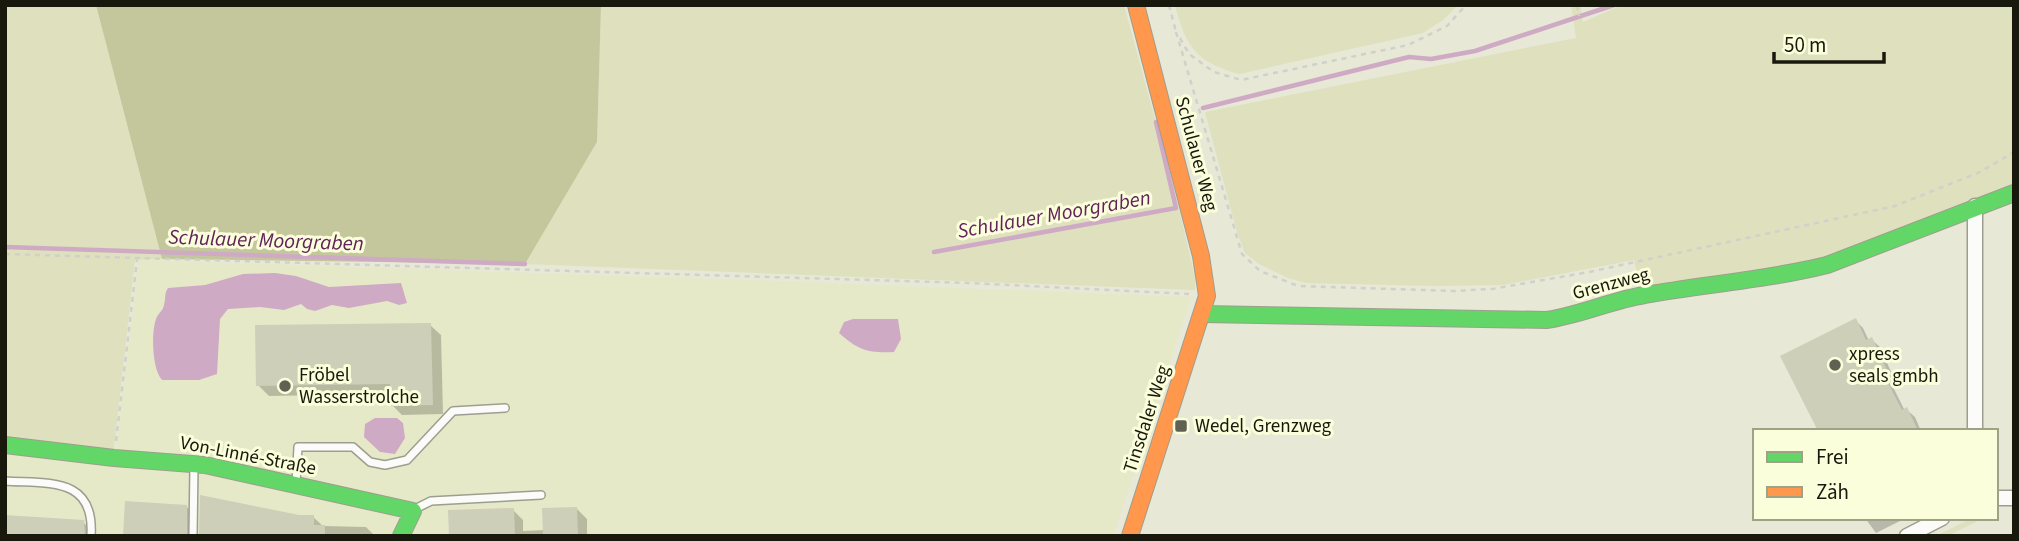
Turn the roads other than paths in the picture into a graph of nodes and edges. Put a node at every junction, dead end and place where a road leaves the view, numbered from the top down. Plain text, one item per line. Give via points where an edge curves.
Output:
1 (1136, 5) edge
2 (2014, 193) edge
3 (1975, 206) junction
4 (1203, 314) junction
5 (505, 408) dead end
6 (1975, 429) edge
7 (5, 445) edge
8 (194, 464) junction
9 (5, 481) edge
10 (296, 485) junction
11 (541, 495) dead end
12 (412, 511) junction
13 (1938, 520) edge
14 (91, 536) edge
15 (193, 536) edge
16 (401, 536) edge
17 (1130, 536) edge
18 (1907, 536) edge

1 - 4 street, Schulauer Weg via 1201,257 1207,296
2 - 3 street, Grenzweg
3 - 4 street, Grenzweg via 1828,265 1642,295 1546,320
3 - 6 street
4 - 17 street, Tinsdaler Weg
5 - 10 lane via 453,411 407,460 385,465 369,462 353,447 298,447
7 - 8 street, Von-Linné-Straße
8 - 10 street, Von-Linné-Straße
8 - 15 lane
9 - 14 lane via 68,485 85,500
10 - 12 street, Von-Linné-Straße
11 - 12 lane via 431,501
12 - 16 street
13 - 18 street

